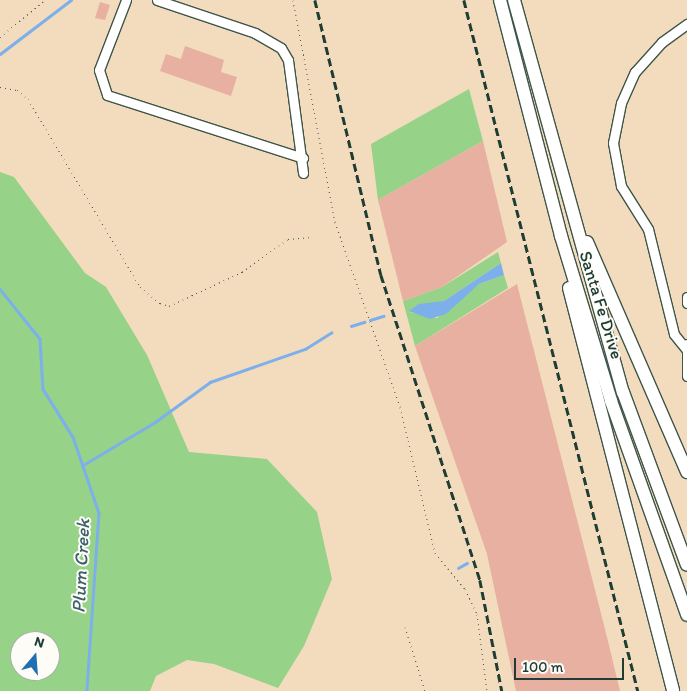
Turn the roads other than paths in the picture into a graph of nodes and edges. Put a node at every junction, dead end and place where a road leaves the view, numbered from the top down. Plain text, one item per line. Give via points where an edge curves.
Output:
1 (126, 0) edge
2 (157, 0) edge
3 (500, 0) edge
4 (514, 0) edge
5 (687, 24) edge
6 (542, 113) junction
7 (302, 158) junction
8 (303, 173) dead end
9 (552, 200) junction
10 (687, 297) edge
11 (687, 304) edge
12 (686, 345) edge
13 (687, 376) edge
14 (687, 472) edge
15 (687, 565) edge
16 (687, 615) edge
17 (673, 691) edge

1 - 7 street via 99,70 107,95
2 - 7 street via 255,33 281,48 288,60
3 - 9 highway, Santa Fe Drive
4 - 6 highway, Santa Fe Drive
5 - 12 street via 662,42 635,72 621,103 613,143 621,186 648,229 674,334
6 - 14 highway via 589,249
6 - 15 highway, Santa Fe Drive via 623,392
7 - 8 street
9 - 16 highway, Santa Fe Drive via 611,401
9 - 17 highway via 587,367
10 - 11 street
12 - 13 street

